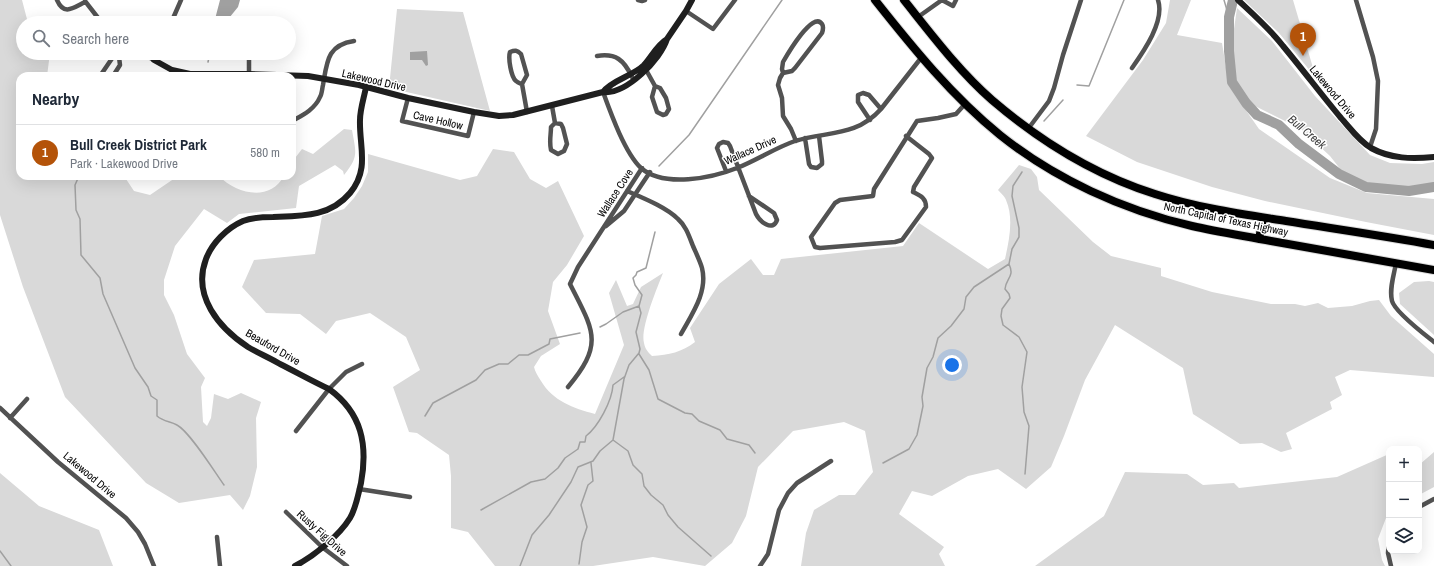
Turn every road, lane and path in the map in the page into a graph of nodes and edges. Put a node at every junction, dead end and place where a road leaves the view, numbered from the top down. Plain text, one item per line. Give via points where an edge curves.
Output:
1 (57, 0) edge
2 (181, 0) edge
3 (638, 0) edge
4 (645, 0) edge
5 (692, 0) edge
6 (735, 0) edge
7 (875, 0) edge
8 (904, 0) edge
9 (956, 0) edge
10 (1082, 0) edge
11 (1158, 0) edge
12 (1238, 0) edge
13 (1356, 0) edge
14 (85, 1) edge
15 (686, 11) junction
16 (97, 16) edge
17 (174, 16) edge
18 (918, 17) junction
19 (354, 41) dead end
20 (597, 56) dead end
21 (921, 58) junction
22 (111, 60) edge
23 (120, 60) edge
24 (154, 60) edge
25 (249, 60) edge
26 (645, 67) junction
27 (1132, 68) dead end
28 (103, 72) edge
29 (116, 72) edge
30 (181, 72) edge
31 (249, 72) edge
32 (783, 73) junction
33 (296, 75) edge
34 (632, 77) junction
35 (324, 79) junction
36 (522, 84) junction
37 (655, 86) junction
38 (366, 87) junction
39 (603, 92) junction
40 (408, 98) junction
41 (965, 104) junction
42 (552, 106) junction
43 (882, 109) junction
44 (474, 112) junction
45 (528, 112) junction
46 (296, 118) edge
47 (870, 120) junction
48 (555, 123) junction
49 (1028, 129) junction
50 (819, 136) junction
51 (906, 136) junction
52 (805, 138) junction
53 (796, 141) junction
54 (1370, 147) junction
55 (1434, 157) edge
56 (738, 167) junction
57 (642, 168) junction
58 (650, 172) junction
59 (726, 172) junction
60 (628, 191) junction
61 (635, 194) junction
62 (749, 196) junction
63 (1263, 218) junction
64 (602, 228) junction
65 (1259, 239) junction
66 (1434, 244) edge
67 (1396, 263) junction
68 (1434, 270) edge
69 (681, 334) dead end
70 (1434, 342) edge
71 (362, 364) dead end
72 (568, 387) dead end
73 (328, 390) junction
74 (28, 399) dead end
75 (0, 408) edge
76 (10, 418) junction
77 (296, 431) dead end
78 (831, 461) dead end
79 (359, 489) junction
80 (410, 497) dead end
81 (1434, 499) edge
82 (1422, 505) edge
83 (286, 512) dead end
84 (217, 537) dead end
85 (322, 547) junction
86 (1388, 554) edge
87 (154, 566) edge
88 (220, 566) edge
89 (296, 566) edge
90 (347, 566) edge
91 (760, 566) edge
92 (1391, 566) edge

1 - 14 street via 64,10
2 - 17 street
3 - 4 street
5 - 15 street, Lakewood Drive
6 - 15 street via 713,29
7 - 21 highway, North Capital of Texas Highway
8 - 18 highway, North Capital of Texas Highway
9 - 18 street via 953,6 942,0
10 - 49 street via 1049,101
11 - 27 street via 1160,15 1144,50
12 - 54 street, Lakewood Drive via 1283,46 1355,134
13 - 54 street via 1378,81 1376,129
14 - 16 street
15 - 26 street, Lakewood Drive via 654,61
18 - 49 highway, North Capital of Texas Highway via 964,72 992,100
19 - 35 street via 340,45 334,50 329,58
20 - 34 street via 609,54 617,58
21 - 41 highway, North Capital of Texas Highway
21 - 43 street, Wallace Drive
22 - 28 street
23 - 29 street
24 - 30 street, Lakewood Drive
25 - 31 street
26 - 34 street, Lakewood Drive
26 - 37 street
32 - 32 street via 795,68 822,33 822,24 819,21 809,25 787,56 782,65
32 - 53 street via 778,85 783,116
33 - 35 street, Lakewood Drive
34 - 39 street, Lakewood Drive via 618,89
35 - 38 street, Lakewood Drive
35 - 46 street via 320,97 314,107
36 - 36 street via 527,75 521,54 512,51 508,58 514,78
36 - 45 street
37 - 37 street via 652,97 657,112 663,115 669,106 660,88
38 - 40 street, Lakewood Drive
38 - 73 street, Beauford Drive via 360,119 362,168 351,192 329,210 313,215 243,221 218,239 203,267 204,296 212,313 227,330 248,347
39 - 42 street, Lakewood Drive
39 - 57 street, Wallace Drive via 614,122 634,159
40 - 44 street, Lakewood Drive
40 - 44 street, Cave Hollow via 402,121 468,136
41 - 51 street via 956,114 917,121
41 - 65 highway, North Capital of Texas Highway via 1024,152 1083,187 1120,203 1191,226
42 - 45 street, Lakewood Drive
42 - 48 street
43 - 47 street, Wallace Drive
43 - 47 street via 870,95 863,93 858,96 858,102
44 - 45 street, Lakewood Drive via 499,116
47 - 50 street, Wallace Drive via 852,129
48 - 48 street via 550,127 549,141 551,150 558,154 564,151 567,144 564,128 561,124
49 - 63 highway, North Capital of Texas Highway via 1097,171 1135,187 1198,206
50 - 52 street, Wallace Drive
50 - 52 street via 822,164 817,168 809,164
51 - 51 street via 874,189 873,196 840,200 835,203 812,237 815,246 828,248 902,240 926,207 926,201 914,192 914,187 932,158
52 - 53 street, Wallace Drive
53 - 56 street, Wallace Drive
54 - 55 street, Lakewood Drive via 1404,158
56 - 59 street, Wallace Drive
56 - 59 street via 730,146 722,142 717,148
56 - 62 street
57 - 58 street, Wallace Drive
57 - 60 street, Wallace Cove
58 - 59 street, Wallace Drive via 659,177 685,179
58 - 61 street, Wallace Cove
60 - 61 street
60 - 64 street, Wallace Cove
61 - 64 street, Wallace Cove via 624,212
61 - 69 street via 679,219 702,267 702,288 698,302
62 - 62 street via 758,218 769,226 776,224 774,214
63 - 65 highway
63 - 66 highway, North Capital of Texas Highway
64 - 72 street, Wallace Cove via 570,284 592,334 588,357
65 - 67 highway, North Capital of Texas Highway
67 - 68 highway, North Capital of Texas Highway
67 - 70 street via 1392,302
71 - 73 street via 346,372
73 - 77 street
73 - 79 street, Beauford Drive via 337,395 350,409 359,425 364,462
74 - 76 street
75 - 76 street, Lakewood Drive
76 - 87 street, Lakewood Drive via 126,518 138,532
78 - 91 street via 788,493 779,510 768,554
79 - 80 street
79 - 85 street, Beauford Drive via 350,518
81 - 82 street
83 - 85 street, Rusty Fig Drive
84 - 88 street
85 - 89 street, Beauford Drive
85 - 90 street, Rusty Fig Drive
86 - 92 street

